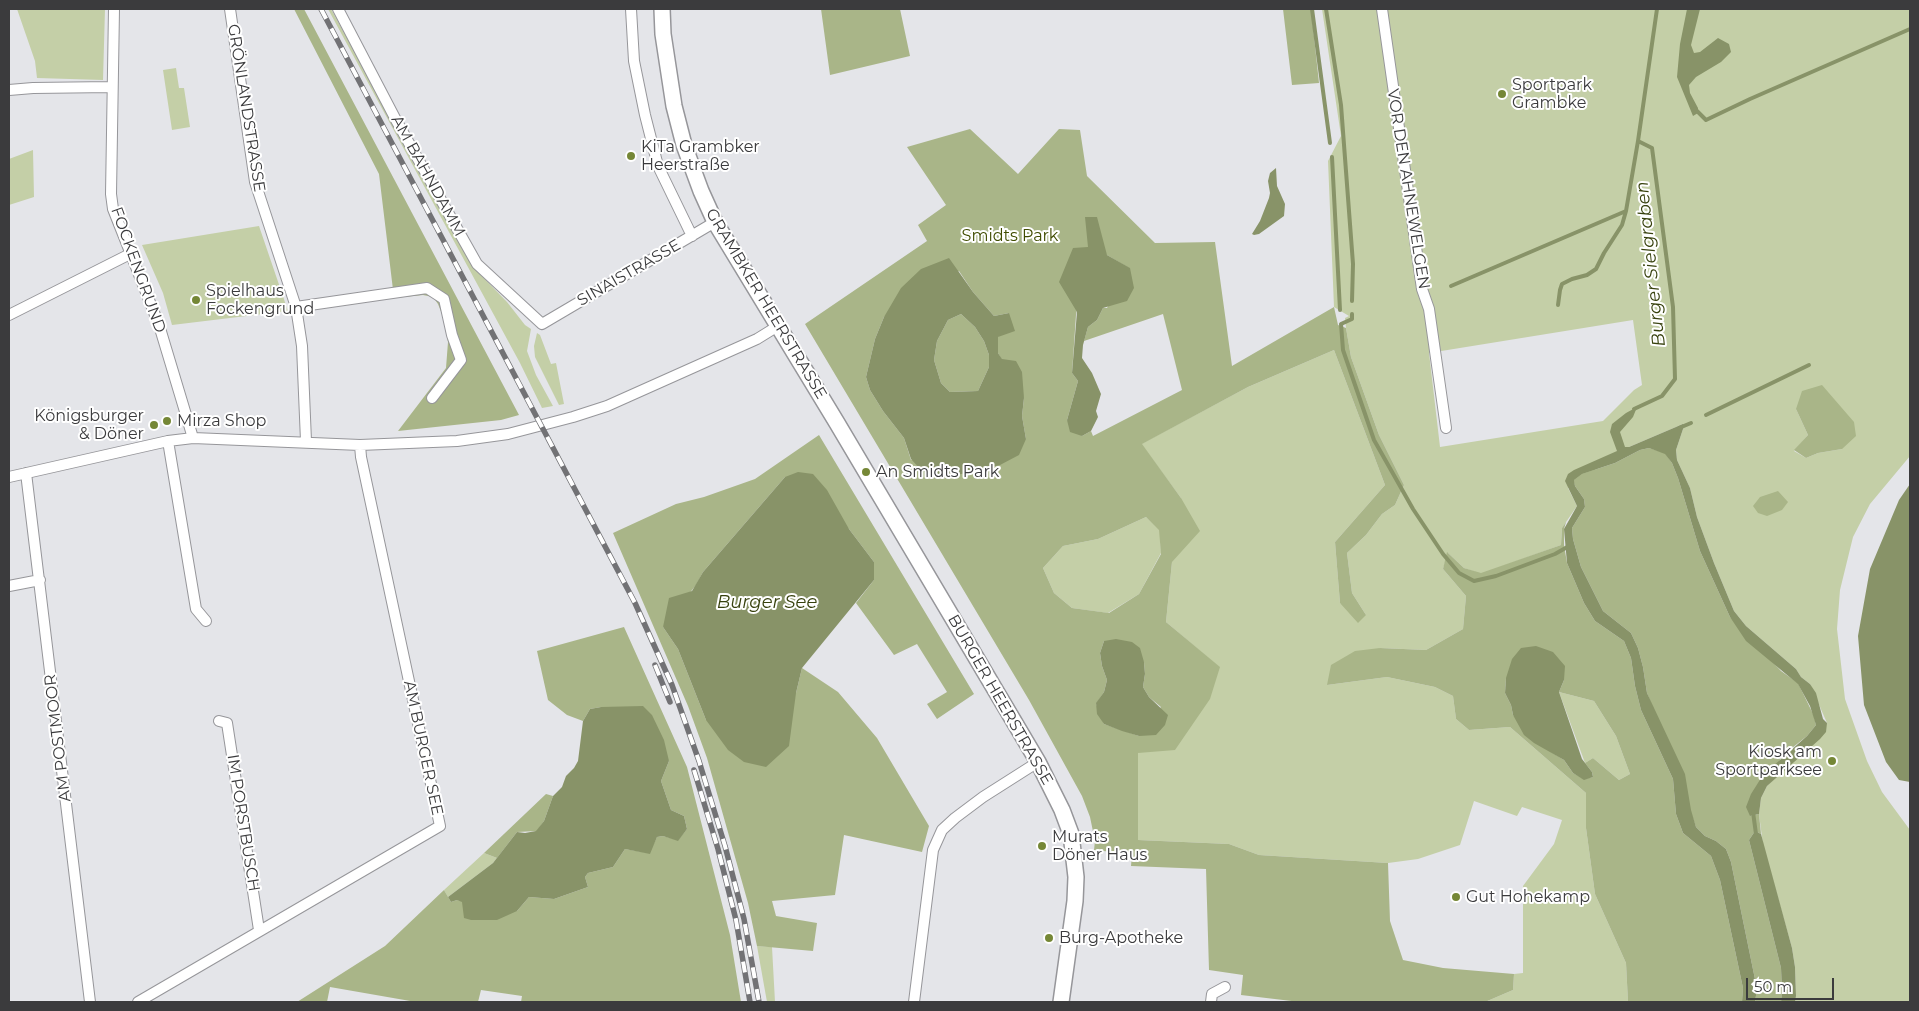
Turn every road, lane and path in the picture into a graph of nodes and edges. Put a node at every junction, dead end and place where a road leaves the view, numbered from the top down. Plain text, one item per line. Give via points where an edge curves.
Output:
1 (114, 9) edge
2 (230, 9) edge
3 (338, 9) edge
4 (631, 9) edge
5 (662, 9) edge
6 (1382, 9) edge
7 (111, 87) junction
8 (9, 90) edge
9 (715, 222) junction
10 (692, 236) junction
11 (132, 252) junction
12 (296, 307) junction
13 (9, 315) edge
14 (542, 324) joint
15 (778, 326) junction
16 (432, 398) dead end
17 (837, 423) joint
18 (1446, 428) dead end
19 (192, 438) junction
20 (168, 441) junction
21 (306, 441) junction
22 (360, 445) junction
23 (26, 473) junction
24 (9, 477) edge
25 (40, 580) junction
26 (9, 586) edge
27 (206, 621) dead end
28 (219, 721) dead end
29 (1038, 762) junction
30 (260, 930) junction
31 (1225, 987) dead end
32 (90, 1002) edge
33 (138, 1002) edge
34 (914, 1002) edge
35 (1062, 1002) edge
36 (1210, 1002) edge

1 - 7 street, FOCKENGRUND
2 - 12 street, GRÖNLANDSTRASSE via 255,182
3 - 14 street, AM BAHNDAMM via 477,264
4 - 10 street, GRAMBKER HEERSTRASSE via 634,61 658,166
5 - 9 main road, GRAMBKER HEERSTRASSE via 674,106 684,144
6 - 18 street, VOR DEN AHNEWELGEN via 1422,289 1429,309
7 - 8 street
7 - 11 street, FOCKENGRUND via 110,194
9 - 10 street, SINAISTRASSE
9 - 15 main road, GRAMBKER HEERSTRASSE
10 - 14 street, SINAISTRASSE
11 - 13 street
11 - 19 street, FOCKENGRUND via 159,325
12 - 16 street via 427,288 444,299 461,360
12 - 21 street, GRÖNLANDSTRASSE via 302,346
15 - 17 main road, GRAMBKER HEERSTRASSE
15 - 22 street via 701,365 574,417 508,434 457,441
17 - 29 main road, BURGER HEERSTRASSE
19 - 20 street
19 - 21 street
20 - 23 street
20 - 27 street via 196,609
21 - 22 street
22 - 30 street, AM BURGER SEE via 440,826
23 - 24 street
23 - 25 street, AM POSTMOOR
25 - 26 street
25 - 32 street, AM POSTMOOR
28 - 30 street, IM PORSTBUSCH via 227,723
29 - 34 street via 983,797 942,830 933,850
29 - 35 main road, BURGER HEERSTRASSE via 1062,810 1075,852 1075,901
30 - 33 street, AM BURGER SEE
31 - 36 street via 1212,994

